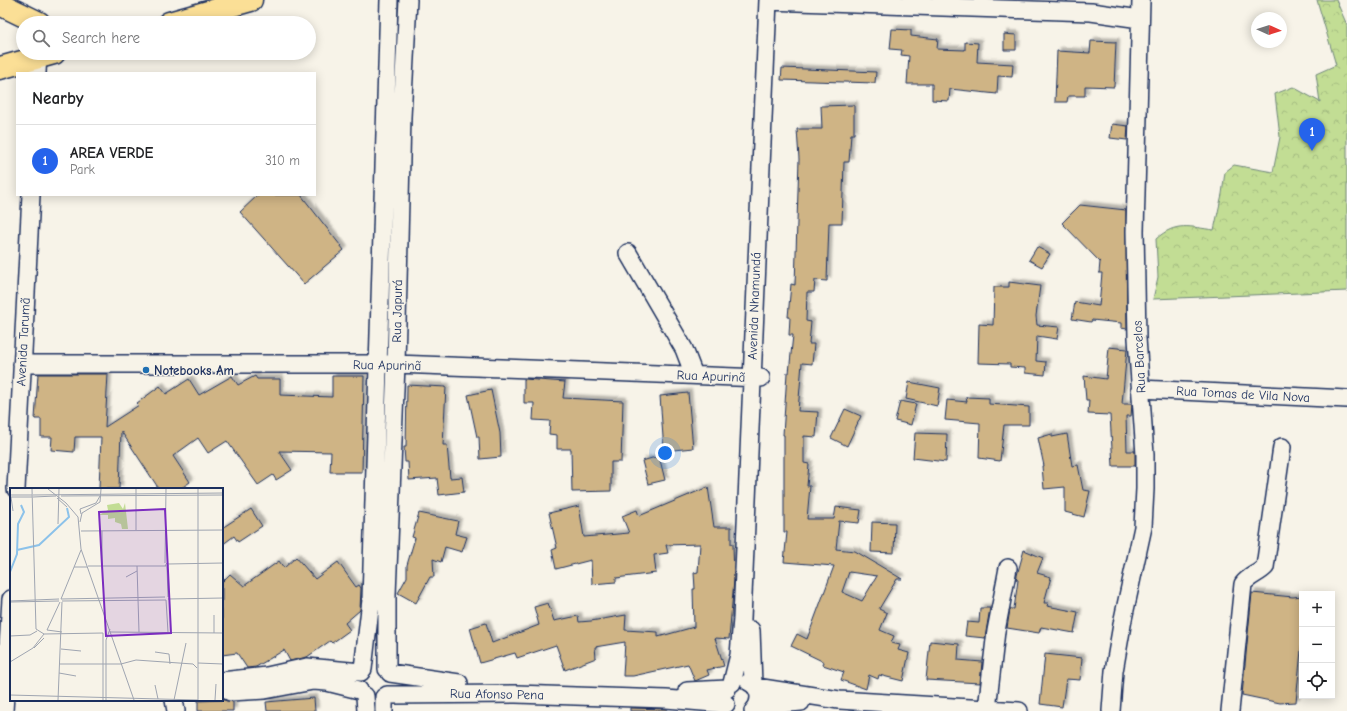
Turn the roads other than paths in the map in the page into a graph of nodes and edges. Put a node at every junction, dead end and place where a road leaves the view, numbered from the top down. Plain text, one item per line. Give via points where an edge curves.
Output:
1 (251, 0) edge
2 (389, 0) edge
3 (408, 0) edge
4 (1141, 0) edge
5 (773, 1) edge
6 (0, 4) edge
7 (25, 16) edge
8 (194, 16) edge
9 (1140, 19) junction
10 (37, 60) edge
11 (0, 68) edge
12 (31, 196) edge
13 (628, 254) dead end
14 (22, 364) junction
15 (378, 364) junction
16 (396, 364) junction
17 (694, 375) junction
18 (756, 378) junction
19 (1140, 389) junction
20 (1347, 399) edge
21 (1282, 447) dead end
22 (16, 488) edge
23 (1008, 568) dead end
24 (10, 627) edge
25 (362, 670) junction
26 (389, 671) junction
27 (8, 683) edge
28 (755, 685) junction
29 (230, 687) edge
30 (650, 694) junction
31 (729, 697) edge
32 (364, 699) edge
33 (839, 700) junction
34 (174, 701) edge
35 (385, 701) edge
36 (755, 708) edge
37 (987, 709) junction
38 (4, 711) edge
39 (176, 711) edge
40 (1019, 711) edge
41 (1111, 711) edge
42 (1230, 711) edge

1 - 8 main road
2 - 15 street, Rua Japurá
3 - 16 street, Rua Japurá via 402,117
4 - 9 street, Rua Barcelos
5 - 9 street via 1091,12
5 - 18 street, Avenida Nhamundá
6 - 7 main road
9 - 19 street, Rua Barcelos via 1135,230
10 - 11 main road
12 - 14 street, Avenida Tarumã
13 - 17 street via 684,350
14 - 15 street, Rua Apurinã
14 - 22 street, Avenida Tarumã
15 - 16 street, Rua Apurinã
15 - 25 street, Rua Japurá via 372,600
16 - 17 street, Rua Apurinã
16 - 26 street, Rua Japurá via 387,595
17 - 18 street, Rua Apurinã
18 - 28 street, Avenida Nhamundá via 751,619
18 - 31 street, Avenida Nhamundá via 739,655
19 - 20 street, Rua Tomas de Vila Nova
19 - 41 street, Rua Barcelos via 1145,455 1143,527 1114,671
21 - 42 street via 1264,567 1243,584
23 - 37 street via 996,631
24 - 27 street
25 - 26 street via 376,664
25 - 29 street via 307,667
25 - 32 street via 358,678
26 - 30 street, Rua Afonso Pena via 442,682
26 - 35 street via 392,685
27 - 38 street
28 - 31 street, Rua Afonso Pena via 747,680 739,680
28 - 33 street
28 - 36 street, Avenida Nhamundá via 759,696
29 - 32 street via 265,690 313,681 327,682
30 - 31 street, Rua Afonso Pena
30 - 35 street, Rua Afonso Pena via 516,694
32 - 35 street
33 - 36 street
33 - 37 street
34 - 39 street
37 - 40 street

